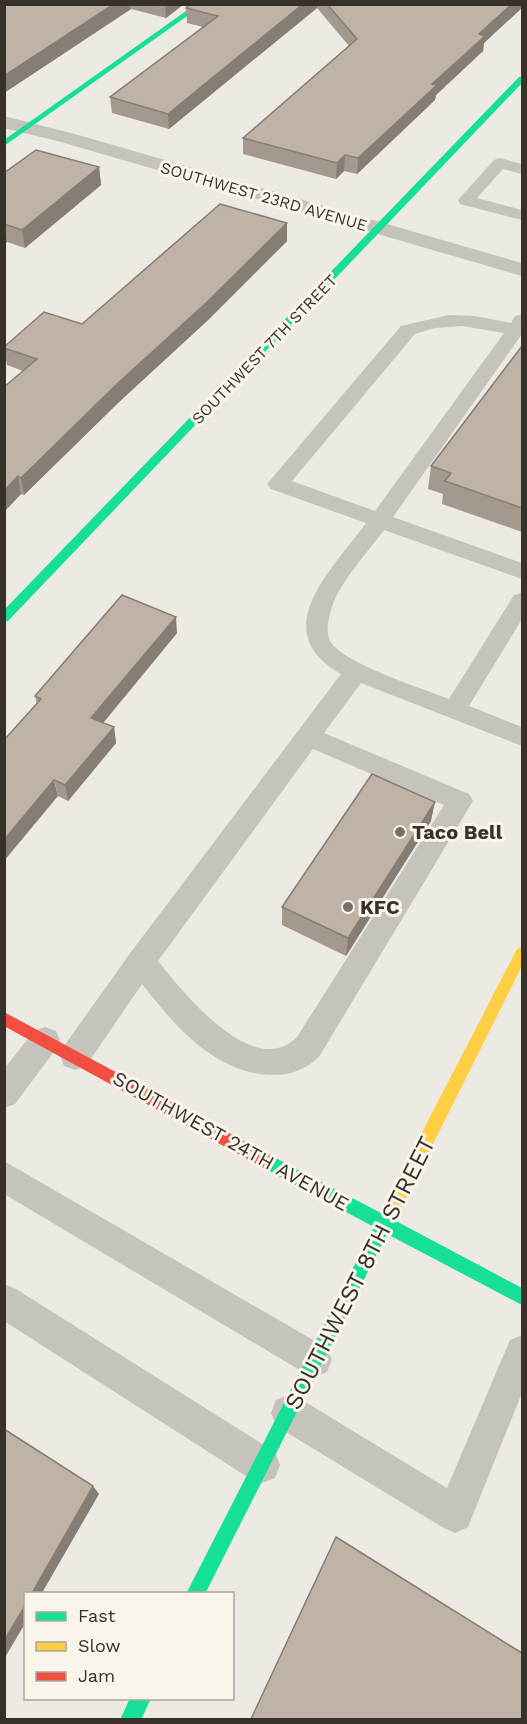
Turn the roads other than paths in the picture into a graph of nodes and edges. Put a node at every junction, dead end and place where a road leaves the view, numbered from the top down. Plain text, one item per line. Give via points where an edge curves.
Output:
1 (201, 4) edge
2 (522, 79) edge
3 (4, 122) edge
4 (27, 128) junction
5 (4, 144) edge
6 (522, 169) edge
7 (522, 216) edge
8 (379, 229) junction
9 (522, 270) edge
10 (519, 325) edge
11 (381, 519) junction
12 (522, 571) edge
13 (522, 601) edge
14 (4, 618) edge
15 (356, 672) junction
16 (454, 711) junction
17 (307, 736) junction
18 (522, 737) edge
19 (522, 957) edge
20 (141, 961) junction
21 (4, 1018) edge
22 (45, 1040) junction
23 (75, 1056) junction
24 (4, 1094) edge
25 (4, 1176) edge
26 (384, 1225) junction
27 (522, 1297) edge
28 (4, 1301) edge
29 (522, 1352) edge
30 (315, 1360) junction
31 (289, 1413) junction
32 (262, 1465) junction
33 (196, 1592) edge
34 (140, 1700) edge
35 (130, 1719) edge

1 - 4 main road
2 - 8 main road, SOUTHWEST 7TH STREET
3 - 4 street, SOUTHWEST 23RD AVENUE
4 - 5 main road
4 - 8 street, SOUTHWEST 23RD AVENUE
6 - 7 lane via 501,164 466,200
8 - 9 street, SOUTHWEST 23RD AVENUE
8 - 14 main road, SOUTHWEST 7TH STREET
10 - 11 lane
10 - 11 lane via 464,320 431,322 408,330 278,484
11 - 12 lane
11 - 15 lane via 326,594 317,618 315,634 323,650
13 - 16 lane
15 - 16 lane
15 - 17 lane
16 - 18 lane
17 - 20 lane
17 - 20 lane via 460,801 308,1047 293,1059 270,1063 251,1061 225,1049 196,1024
19 - 26 main road, SOUTHWEST 8TH STREET
20 - 23 lane
21 - 22 main road, SOUTHWEST 24TH AVENUE
22 - 23 main road, SOUTHWEST 24TH AVENUE
22 - 24 lane
23 - 26 main road, SOUTHWEST 24TH AVENUE
25 - 30 lane
26 - 27 main road, SOUTHWEST 24TH AVENUE
26 - 30 main road, SOUTHWEST 8TH STREET
28 - 32 lane
29 - 31 lane via 455,1515
30 - 31 main road, SOUTHWEST 8TH STREET
31 - 32 main road, SOUTHWEST 8TH STREET
32 - 33 main road, SOUTHWEST 8TH STREET
34 - 35 main road

